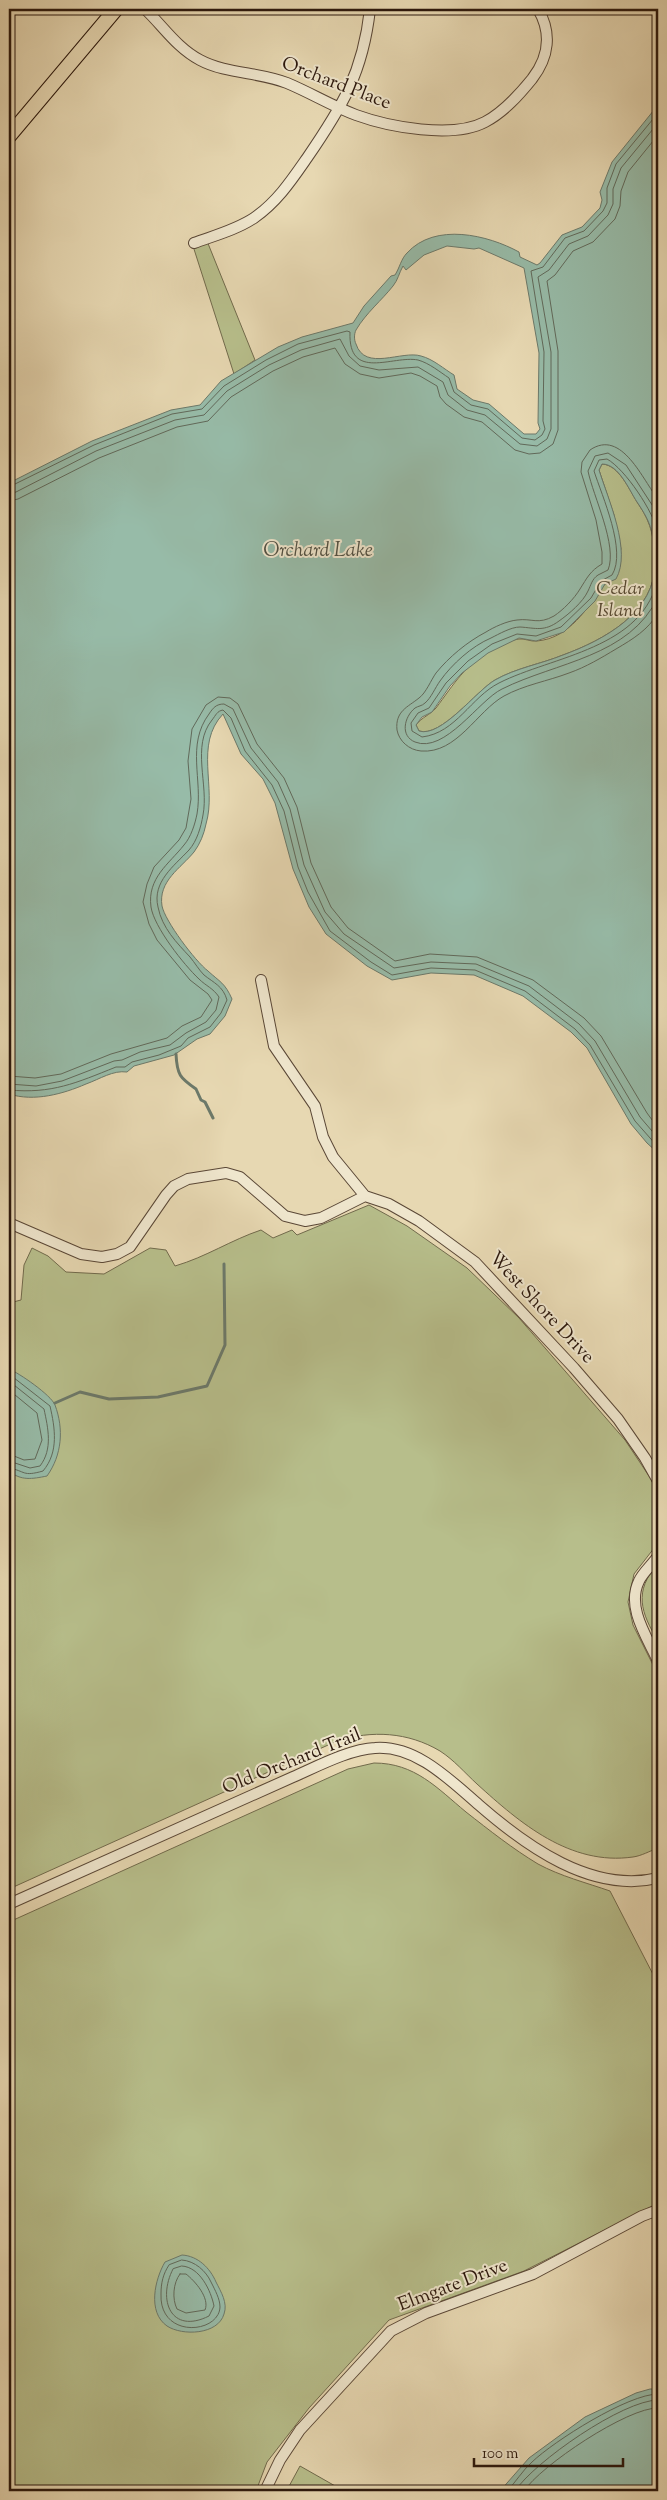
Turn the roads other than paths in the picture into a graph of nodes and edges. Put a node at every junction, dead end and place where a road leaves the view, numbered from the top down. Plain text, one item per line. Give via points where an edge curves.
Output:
1 (116, 9) edge
2 (145, 9) edge
3 (370, 9) edge
4 (538, 9) edge
5 (340, 108) junction
6 (9, 136) edge
7 (194, 243) dead end
8 (261, 980) dead end
9 (365, 1196) junction
10 (9, 1223) edge
11 (658, 1481) edge
12 (658, 1556) edge
13 (658, 1661) edge
14 (658, 1878) edge
15 (9, 1904) edge
16 (658, 2210) edge
17 (265, 2491) edge

1 - 6 main road
2 - 5 street, Orchard Place via 179,46 199,60 279,80
3 - 5 street via 364,50
4 - 5 street, Orchard Place via 547,36 544,59 510,104 484,123 460,130 420,128 377,121
5 - 7 street via 273,203 248,222
8 - 9 street via 274,1046 315,1106 323,1137 333,1157
9 - 10 street via 321,1218 305,1221 285,1216 240,1177 226,1173 188,1179 174,1186 166,1195 130,1247 102,1257 81,1254
9 - 11 street, West Shore Drive via 389,1204 419,1221 475,1262 618,1419
12 - 13 street via 639,1581 635,1596 635,1609
14 - 15 street, Old Orchard Trail via 638,1881 606,1879 570,1868 512,1832 423,1760 397,1750 375,1748 328,1762
16 - 17 street, Elmgate Drive via 533,2274 426,2313 395,2328 377,2343 300,2430

